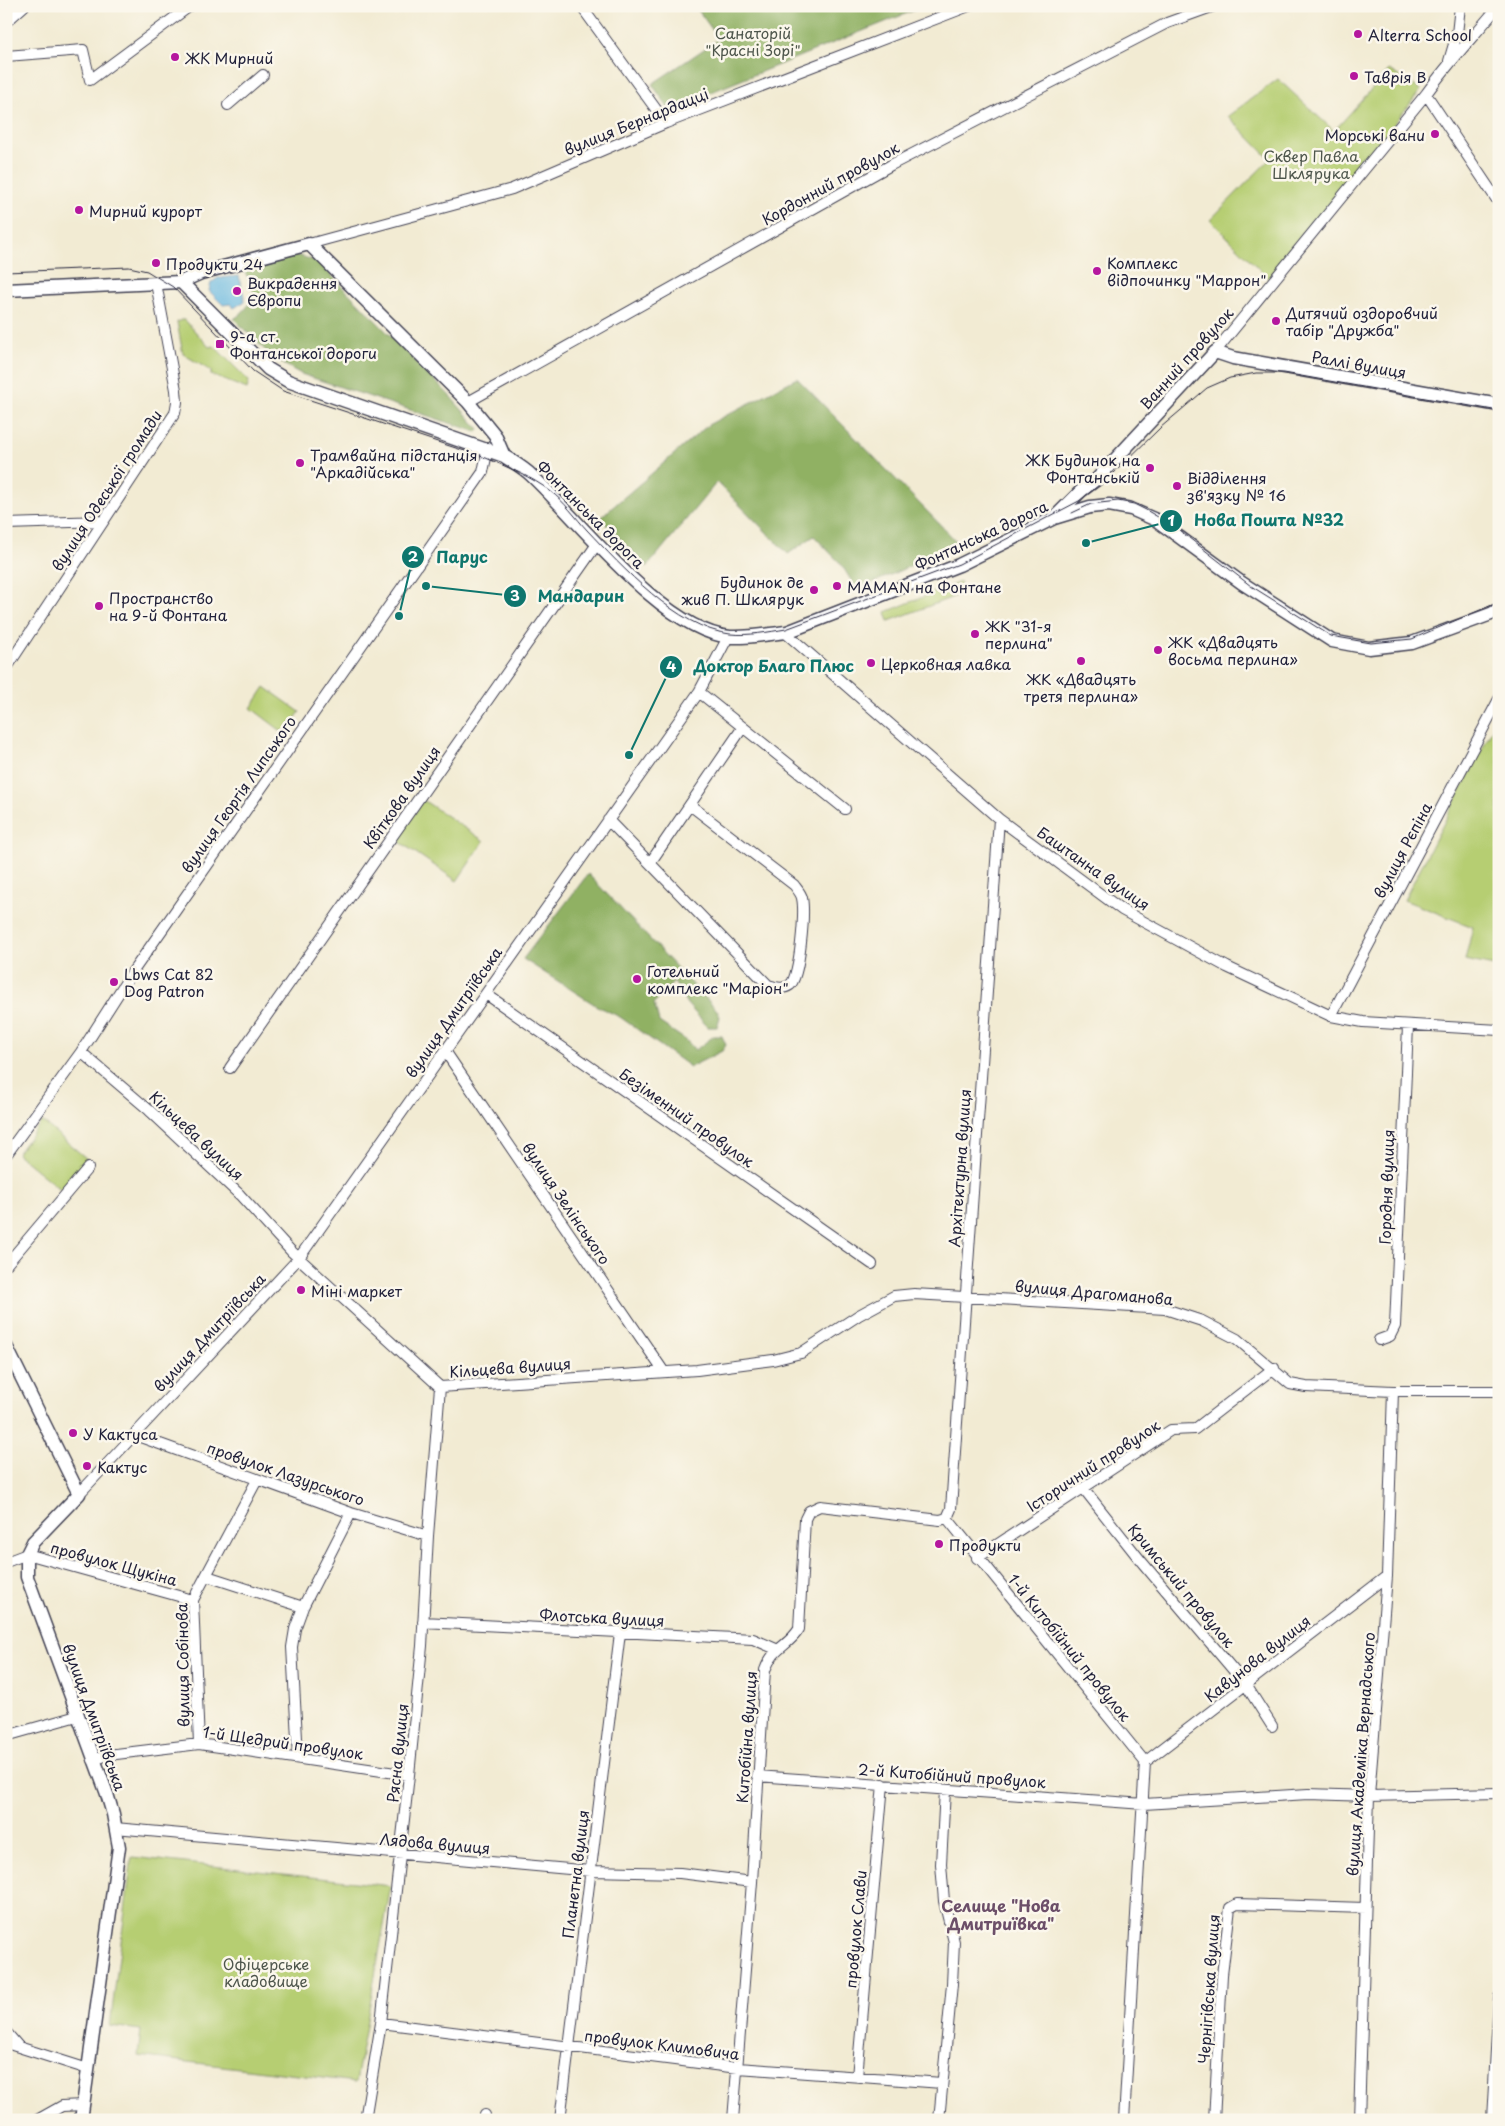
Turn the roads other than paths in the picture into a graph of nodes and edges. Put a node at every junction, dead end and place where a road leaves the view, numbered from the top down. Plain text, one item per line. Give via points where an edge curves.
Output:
1 (24, 6) edge
2 (190, 6) edge
3 (581, 6) edge
4 (969, 6) edge
5 (1214, 6) edge
6 (1460, 6) edge
7 (1497, 8) dead end
8 (6, 22) edge
9 (6, 56) edge
10 (1448, 62) junction
11 (263, 75) dead end
12 (1426, 94) junction
13 (228, 105) dead end
14 (666, 123) junction
15 (1499, 204) edge
16 (308, 244) junction
17 (181, 282) junction
18 (156, 283) junction
19 (6, 290) edge
20 (1215, 352) junction
21 (468, 402) junction
22 (1499, 405) edge
23 (495, 435) junction
24 (482, 446) junction
25 (504, 456) junction
26 (1096, 480) junction
27 (1101, 506) junction
28 (1054, 518) junction
29 (103, 521) junction
30 (6, 524) edge
31 (597, 544) junction
32 (1499, 609) edge
33 (787, 632) junction
34 (728, 637) junction
35 (6, 669) edge
36 (699, 692) junction
37 (1499, 699) edge
38 (743, 727) junction
39 (690, 805) junction
40 (845, 809) dead end
41 (998, 819) junction
42 (608, 820) junction
43 (650, 863) junction
44 (486, 994) junction
45 (1331, 1016) junction
46 (1408, 1026) junction
47 (1499, 1030) edge
48 (445, 1051) junction
49 (81, 1052) junction
50 (230, 1068) dead end
51 (6, 1155) edge
52 (88, 1168) dead end
53 (299, 1258) junction
54 (872, 1264) dead end
55 (6, 1265) edge
56 (965, 1297) junction
57 (1237, 1339) junction
58 (1250, 1339) dead end
59 (1379, 1340) dead end
60 (6, 1346) edge
61 (1274, 1368) junction
62 (664, 1372) junction
63 (440, 1387) junction
64 (1393, 1391) junction
65 (1499, 1391) edge
66 (135, 1435) junction
67 (257, 1480) junction
68 (1084, 1489) junction
69 (79, 1494) junction
70 (351, 1513) junction
71 (947, 1518) junction
72 (428, 1536) junction
73 (27, 1554) junction
74 (977, 1558) junction
75 (6, 1562) edge
76 (207, 1576) junction
77 (1387, 1576) junction
78 (193, 1600) junction
79 (303, 1607) junction
80 (423, 1622) junction
81 (620, 1633) junction
82 (776, 1649) junction
83 (1246, 1686) junction
84 (77, 1716) junction
85 (1272, 1726) dead end
86 (6, 1736) edge
87 (199, 1744) junction
88 (298, 1758) junction
89 (93, 1760) junction
90 (1145, 1762) junction
91 (410, 1775) junction
92 (757, 1776) junction
93 (884, 1784) junction
94 (945, 1790) junction
95 (1499, 1793) edge
96 (1369, 1796) junction
97 (1144, 1804) junction
98 (115, 1828) junction
99 (401, 1855) junction
100 (591, 1871) junction
101 (752, 1882) junction
102 (1365, 1908) junction
103 (1499, 1997) edge
104 (381, 2023) junction
105 (6, 2032) edge
106 (6, 2043) edge
107 (18, 2046) junction
108 (569, 2048) junction
109 (88, 2068) junction
110 (738, 2068) junction
111 (856, 2077) junction
112 (942, 2083) junction
113 (83, 2105) junction
114 (37, 2120) edge
115 (81, 2120) edge
116 (365, 2120) edge
117 (560, 2120) edge
118 (733, 2120) edge
119 (939, 2120) edge
120 (1124, 2120) edge
121 (1214, 2120) edge
122 (1359, 2120) edge
123 (1492, 2120) edge

1 - 8 street
2 - 9 street via 90,80 83,50
3 - 14 street
4 - 14 street, вулиця Бернардацці
5 - 21 street, Кордонний провулок via 1167,23 891,165
6 - 10 street, Ванний провулок via 1457,34
7 - 10 street, Ванний провулок via 1467,45
10 - 12 street, Ванний провулок
11 - 13 street
12 - 15 street
12 - 20 street, Ванний провулок
14 - 16 street, вулиця Бернардацці via 512,189
16 - 17 main road via 201,273
16 - 21 main road
17 - 18 main road
17 - 24 main road, Фонтанська дорога via 268,369 288,381
18 - 19 main road
18 - 29 street, вулиця Одеської громади via 177,402 175,413
20 - 22 main road, Раллі вулиця via 1233,358
20 - 26 main road, Ванний провулок
21 - 23 main road
23 - 24 main road
23 - 25 main road
24 - 25 main road, Фонтанська дорога
24 - 49 street, вулиця Георгія Липського via 483,472 135,968
25 - 31 main road, Фонтанська дорога via 531,474
26 - 27 main road via 1089,495
26 - 28 main road, Ванний провулок
27 - 28 main road, Фонтанська дорога
27 - 32 main road, Фонтанська дорога via 1131,509 1156,520 1250,588 1332,641 1350,646 1369,648 1412,643
28 - 33 main road, Фонтанська дорога via 959,565
29 - 30 street
29 - 35 street, вулиця Одеської громади
31 - 34 main road, Фонтанська дорога via 662,606 685,621
31 - 50 street, Квіткова вулиця
33 - 34 main road, Фонтанська дорога
33 - 41 street, Баштанна вулиця
34 - 36 street, вулиця Дмитріївська
36 - 38 street
36 - 42 street, вулиця Дмитріївська
37 - 45 street, вулиця Рєпіна
38 - 39 street
38 - 40 street
39 - 43 street
39 - 43 street via 794,885 800,894 802,906 796,978 781,988 768,985
41 - 45 street, Баштанна вулиця via 1122,910 1227,967
41 - 56 street, Архітектурна вулиця
42 - 43 street
42 - 44 street, вулиця Дмитріївська
44 - 48 street, вулиця Дмитріївська
44 - 54 street, Безіменний провулок
45 - 46 street, Баштанна вулиця
46 - 47 street, Баштанна вулиця
46 - 59 street, Городня вулиця via 1395,1326 1390,1336
48 - 53 street, вулиця Дмитріївська
48 - 62 street, вулиця Зелінського
49 - 51 street, вулиця Георгія Липського
49 - 53 street, Кільцева вулиця via 240,1195
52 - 55 street
53 - 63 street, Кільцева вулиця
53 - 66 street, вулиця Дмитріївська
56 - 57 street, вулиця Драгоманова via 1165,1309 1202,1321
56 - 62 street, Кільцева вулиця via 894,1296 801,1353 773,1360
56 - 71 street, Архітектурна вулиця via 951,1509
57 - 58 street
57 - 61 street, вулиця Драгоманова
60 - 69 main road
61 - 64 street, вулиця Драгоманова via 1290,1384
61 - 68 street, Історичний провулок via 1195,1429 1171,1430
62 - 63 street, Кільцева вулиця
63 - 72 street, Рясна вулиця
64 - 65 street, вулиця Драгоманова
64 - 77 street, вулиця Академіка Вернадського
66 - 67 street, провулок Лазурського
66 - 69 street, вулиця Дмитріївська
67 - 70 street, провулок Лазурського
67 - 76 street, вулиця Собінова
68 - 74 street, Історичний провулок
68 - 83 street, Кримський провулок
69 - 73 main road, вулиця Дмитріївська via 41,1532
70 - 72 street, провулок Лазурського
70 - 79 street
71 - 74 street, 1-й Китобійний провулок
71 - 82 street, Китобійна вулиця via 940,1520 820,1506 809,1511 805,1518 799,1628 791,1639
72 - 80 street, Рясна вулиця
73 - 75 street
73 - 78 street, провулок Щукіна
73 - 84 main road, вулиця Дмитріївська via 29,1582
74 - 90 street, 1-й Китобійний провулок
76 - 78 street, вулиця Собінова
76 - 79 street
77 - 83 street, Кавунова вулиця
77 - 96 street, вулиця Академіка Вернадського
78 - 87 street, вулиця Собінова
79 - 88 street via 292,1647
80 - 81 street, Флотська вулиця
80 - 91 street, Рясна вулиця
81 - 82 street, Флотська вулиця via 753,1639
81 - 100 street, Планетна вулиця
82 - 92 street, Китобійна вулиця via 765,1670
83 - 85 street, Кримський провулок
83 - 90 street, Кавунова вулиця
84 - 86 street
84 - 89 main road, вулиця Дмитріївська
87 - 88 street, 1-й Щедрий провулок
87 - 89 street, 1-й Щедрий провулок via 108,1755
88 - 91 street, 1-й Щедрий провулок
89 - 98 main road, вулиця Дмитріївська
90 - 97 street
91 - 99 street, Рясна вулиця
92 - 93 street, 2-й Китобійний провулок
92 - 101 street, Китобійна вулиця
93 - 94 street, 2-й Китобійний провулок
93 - 111 street, провулок Слави
94 - 97 street, 2-й Китобійний провулок
94 - 112 street via 944,1901 954,1942
95 - 96 street, 2-й Китобійний провулок
96 - 97 street, 2-й Китобійний провулок via 1308,1794
96 - 102 street, вулиця Академіка Вернадського
97 - 120 street
98 - 99 street, Лядова вулиця
98 - 109 main road, вулиця Дмитріївська via 118,1866
99 - 100 street, Лядова вулиця
99 - 104 street, Рясна вулиця
100 - 101 street, Лядова вулиця via 680,1873
100 - 108 street, Планетна вулиця
101 - 110 street, Китобійна вулиця
102 - 121 street, Чернігівська вулиця via 1237,1904 1230,1908 1222,1974
102 - 122 street, вулиця Академіка Вернадського
103 - 123 street
104 - 108 street, провулок Климовича
104 - 116 street, Рясна вулиця
105 - 107 street
106 - 107 street
107 - 109 street
108 - 110 street, провулок Климовича
108 - 117 street, Планетна вулиця
109 - 113 main road, вулиця Дмитріївська
110 - 111 street, провулок Климовича
110 - 118 street, Китобійна вулиця
111 - 112 street, провулок Климовича
112 - 119 street
113 - 114 street via 62,2106
113 - 115 main road, вулиця Дмитріївська

